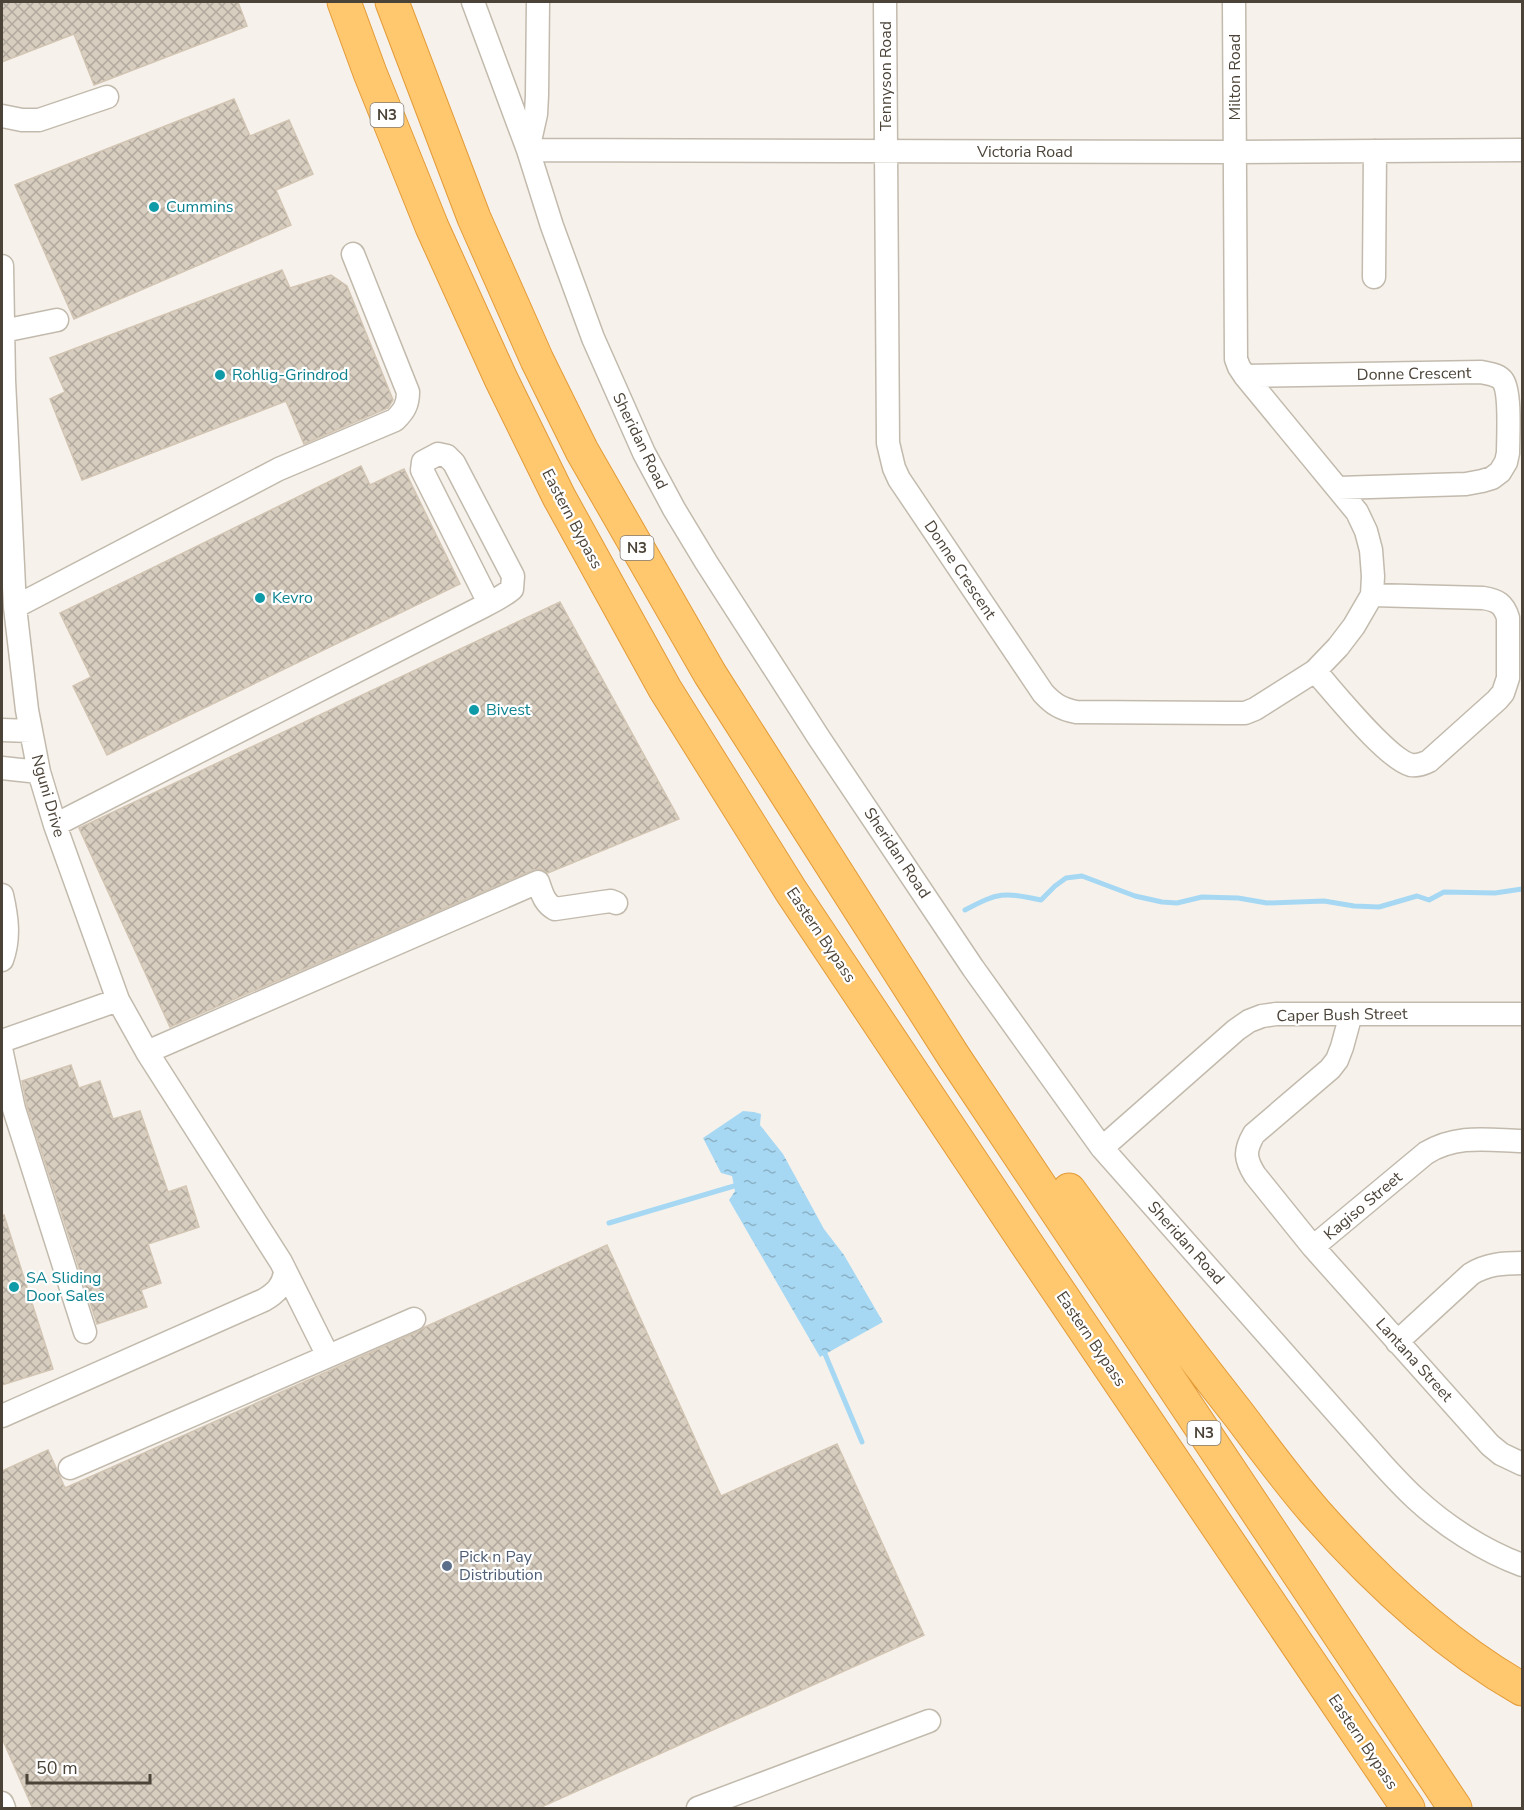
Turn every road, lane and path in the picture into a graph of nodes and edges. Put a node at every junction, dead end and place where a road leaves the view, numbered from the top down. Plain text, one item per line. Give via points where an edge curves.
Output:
1 (344, 2) edge
2 (392, 2) edge
3 (473, 2) edge
4 (538, 2) edge
5 (885, 2) edge
6 (1234, 2) edge
7 (107, 97) dead end
8 (2, 116) edge
9 (528, 150) junction
10 (1522, 150) edge
11 (1376, 151) junction
12 (886, 152) junction
13 (1235, 152) junction
14 (353, 254) dead end
15 (2, 266) edge
16 (1374, 277) dead end
17 (2, 280) edge
18 (57, 320) dead end
19 (3, 331) edge
20 (1245, 376) junction
21 (3, 380) edge
22 (1338, 488) junction
23 (1372, 595) junction
24 (489, 603) junction
25 (15, 607) junction
26 (1315, 671) junction
27 (2, 730) edge
28 (31, 731) junction
29 (2, 768) edge
30 (39, 772) junction
31 (55, 825) junction
32 (2, 896) edge
33 (616, 903) dead end
34 (2, 960) edge
35 (118, 1000) junction
36 (1351, 1014) junction
37 (1522, 1014) edge
38 (2, 1041) edge
39 (147, 1052) junction
40 (2, 1053) edge
41 (954, 1057) junction
42 (1522, 1141) edge
43 (1102, 1148) junction
44 (1313, 1247) junction
45 (1522, 1263) edge
46 (285, 1272) junction
47 (414, 1319) dead end
48 (85, 1332) dead end
49 (1397, 1342) junction
50 (328, 1356) junction
51 (2, 1416) edge
52 (1522, 1464) edge
53 (70, 1468) dead end
54 (1522, 1565) edge
55 (1522, 1689) edge
56 (929, 1721) dead end
57 (2, 1803) edge
58 (4, 1809) edge
59 (698, 1809) edge
60 (1408, 1809) edge
61 (1455, 1809) edge

1 - 60 highway, Eastern Bypass / N3 via 432,227 501,379 559,498 664,689 791,891
2 - 41 highway, N3 via 474,218 582,451 710,674
3 - 9 street, Sheridan Road
4 - 9 street via 536,114
5 - 12 street, Tennyson Road
6 - 13 street, Milton Road
7 - 8 street via 39,120
9 - 12 street, Victoria Road
9 - 43 street, Sheridan Road via 593,338 644,453 674,509 819,738 974,968
10 - 11 street, Victoria Road
11 - 13 street, Victoria Road
11 - 16 street
12 - 13 street, Victoria Road
12 - 26 street, Donne Crescent via 891,457 899,479 1043,693 1064,710 1076,712 1245,713
13 - 20 street, Donne Crescent via 1235,350
14 - 25 street via 408,392 403,412 395,420 279,470
15 - 17 street, Nguni Drive
17 - 19 street, Nguni Drive
18 - 19 street
19 - 21 street, Nguni Drive
20 - 22 street, Donne Crescent
20 - 22 street, Donne Crescent via 1481,372 1504,382 1508,453 1500,472 1492,478 1466,484
21 - 25 street, Nguni Drive
22 - 23 street, Donne Crescent via 1366,531 1371,550
23 - 26 street, Donne Crescent via 1354,626
23 - 26 street via 1483,598 1501,604 1508,618 1508,678 1503,693 1429,761 1413,766 1380,742
24 - 24 street via 512,589 513,576 454,463 438,454 423,462 422,470
24 - 31 street
25 - 28 street, Nguni Drive
27 - 28 street
28 - 30 street, Nguni Drive
29 - 30 street
30 - 31 street, Nguni Drive
31 - 35 street, Nguni Drive
32 - 34 street via 8,925
33 - 39 street via 555,909 544,899 538,882
35 - 38 street
35 - 39 street, Nguni Drive
36 - 37 street, Caper Bush Street
36 - 43 street, Caper Bush Street via 1276,1014 1249,1021
36 - 44 street, Kagiso Street via 1342,1047 1330,1070 1254,1134 1246,1155 1255,1175
39 - 46 street, Nguni Drive
40 - 48 street via 14,1109
41 - 55 highway via 1030,1138 1192,1356 1347,1548 1444,1636
41 - 61 highway, N3
42 - 44 street, Kagiso Street via 1472,1139 1439,1145
43 - 54 street, Sheridan Road via 1415,1499 1486,1548
44 - 49 street, Lantana Street
45 - 49 street via 1480,1268
46 - 50 street, Nguni Drive
46 - 51 street via 280,1288 264,1300
47 - 50 street
49 - 52 street, Lantana Street via 1490,1446
50 - 53 street
56 - 59 street
57 - 58 street

